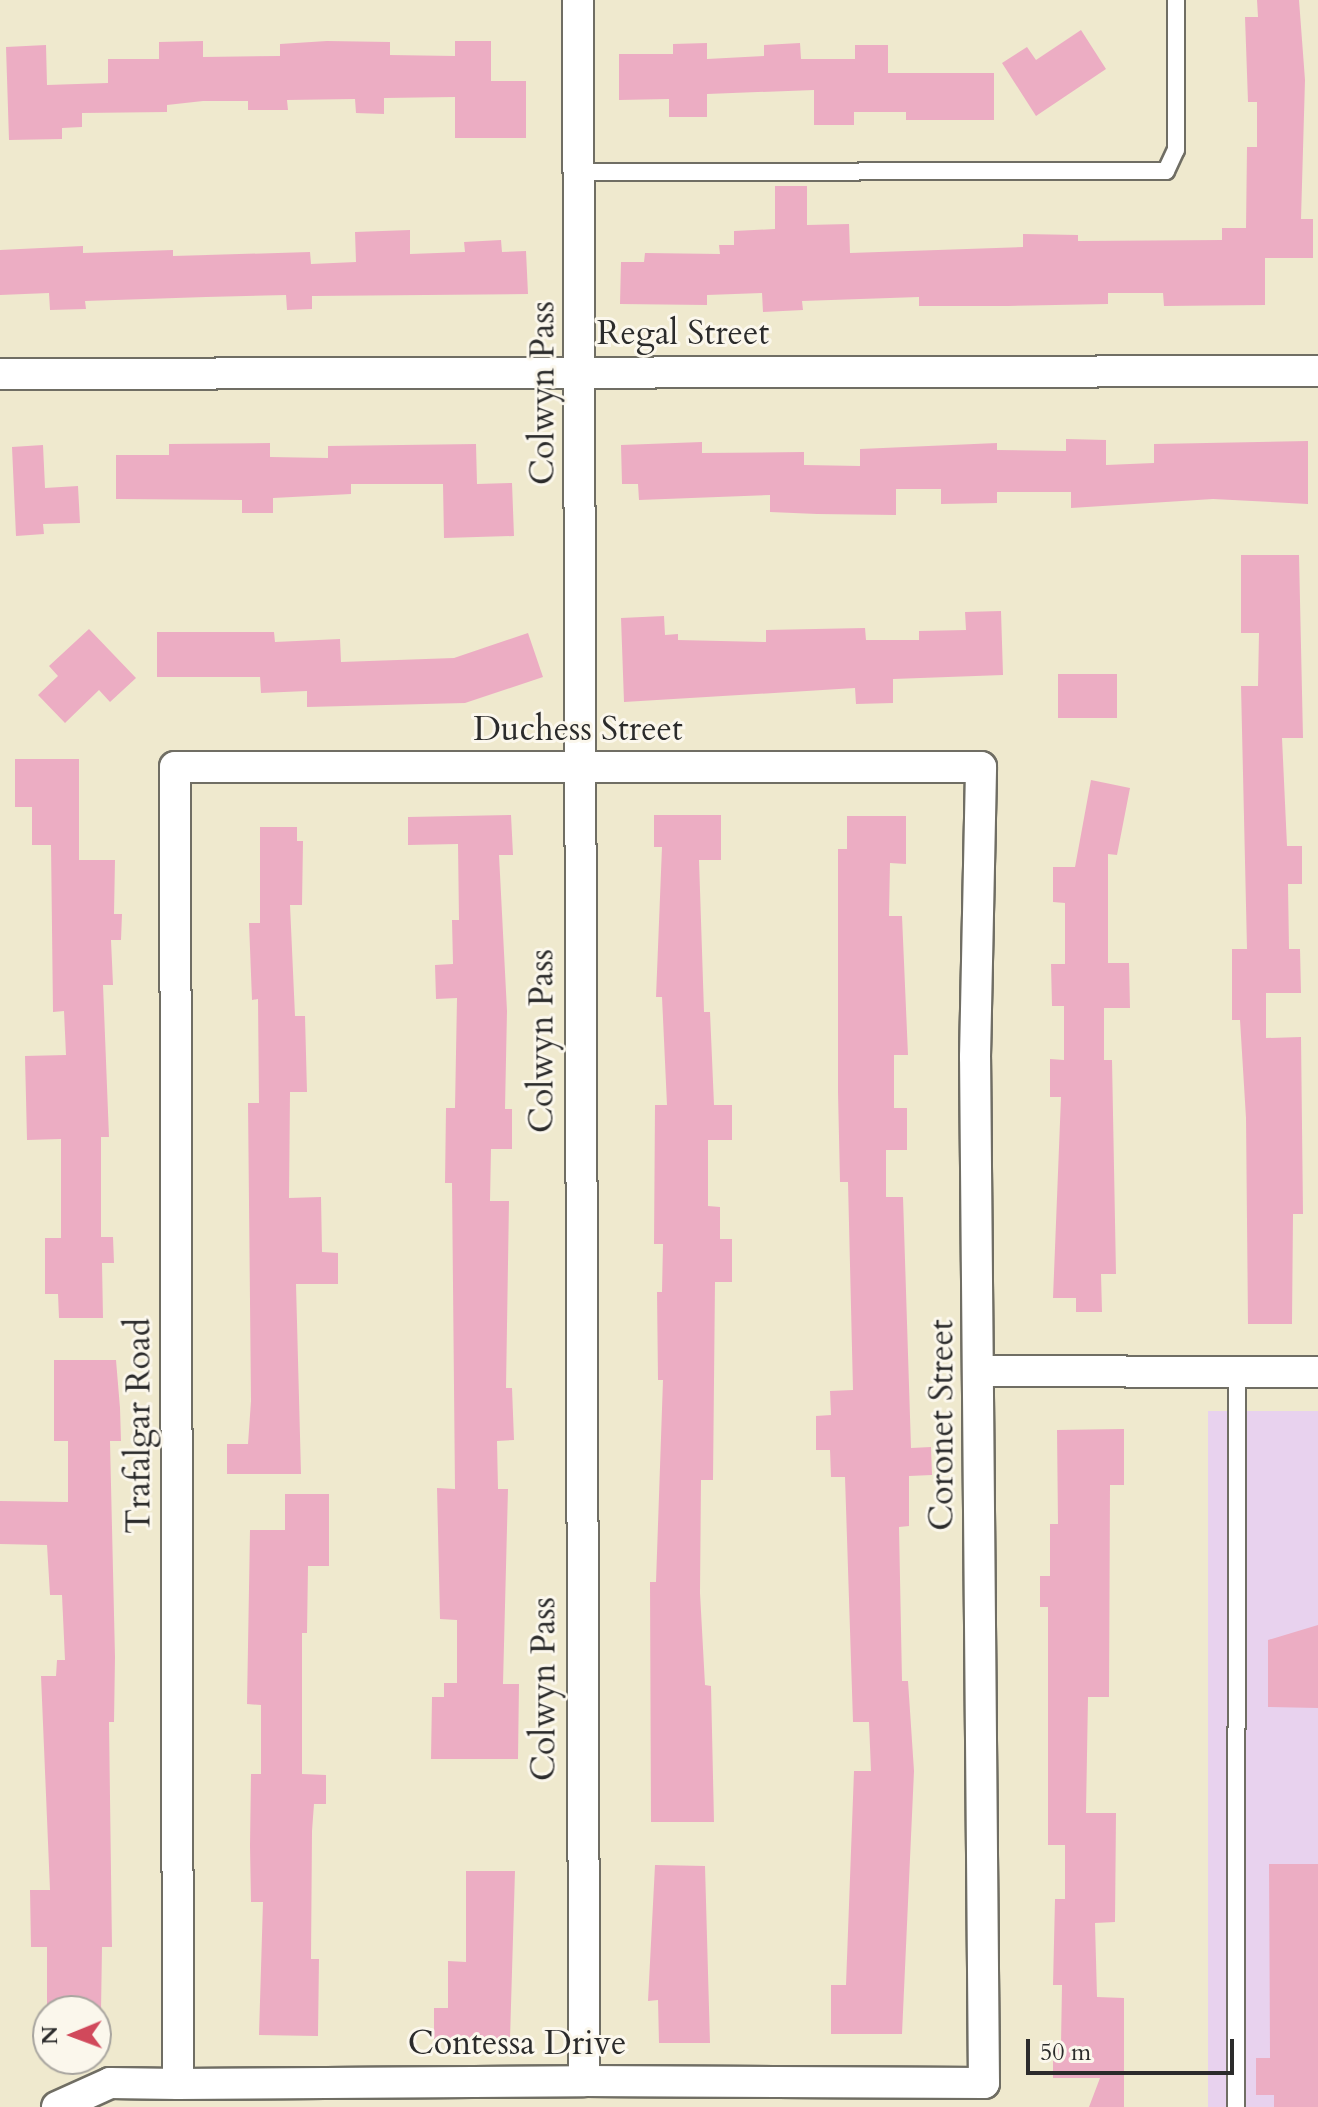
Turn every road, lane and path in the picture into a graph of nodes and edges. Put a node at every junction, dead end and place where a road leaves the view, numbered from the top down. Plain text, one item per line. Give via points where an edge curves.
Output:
1 (578, 0) edge
2 (1176, 0) edge
3 (580, 172) junction
4 (1318, 371) edge
5 (582, 372) junction
6 (0, 374) edge
7 (175, 767) joint
8 (981, 767) joint
9 (580, 768) junction
10 (980, 1371) junction
11 (1237, 1372) junction
12 (1318, 1372) edge
13 (584, 2081) junction
14 (984, 2083) joint
15 (178, 2084) junction
16 (57, 2107) edge
17 (1236, 2107) edge

1 - 3 street, Colwyn Pass
2 - 3 lane via 1176,150 1166,171
3 - 5 street, Colwyn Pass
4 - 5 street, Regal Street
5 - 6 street, Regal Street
5 - 9 street, Colwyn Pass
7 - 9 street, Duchess Street
7 - 15 street, Trafalgar Road
8 - 9 street, Duchess Street
8 - 10 street, Coronet Street via 975,1057
9 - 13 street, Colwyn Pass
10 - 11 street
10 - 14 street, Coronet Street
11 - 12 street
11 - 17 lane
13 - 14 street, Contessa Drive
13 - 15 street, Contessa Drive
15 - 16 street, Contessa Drive via 110,2083

